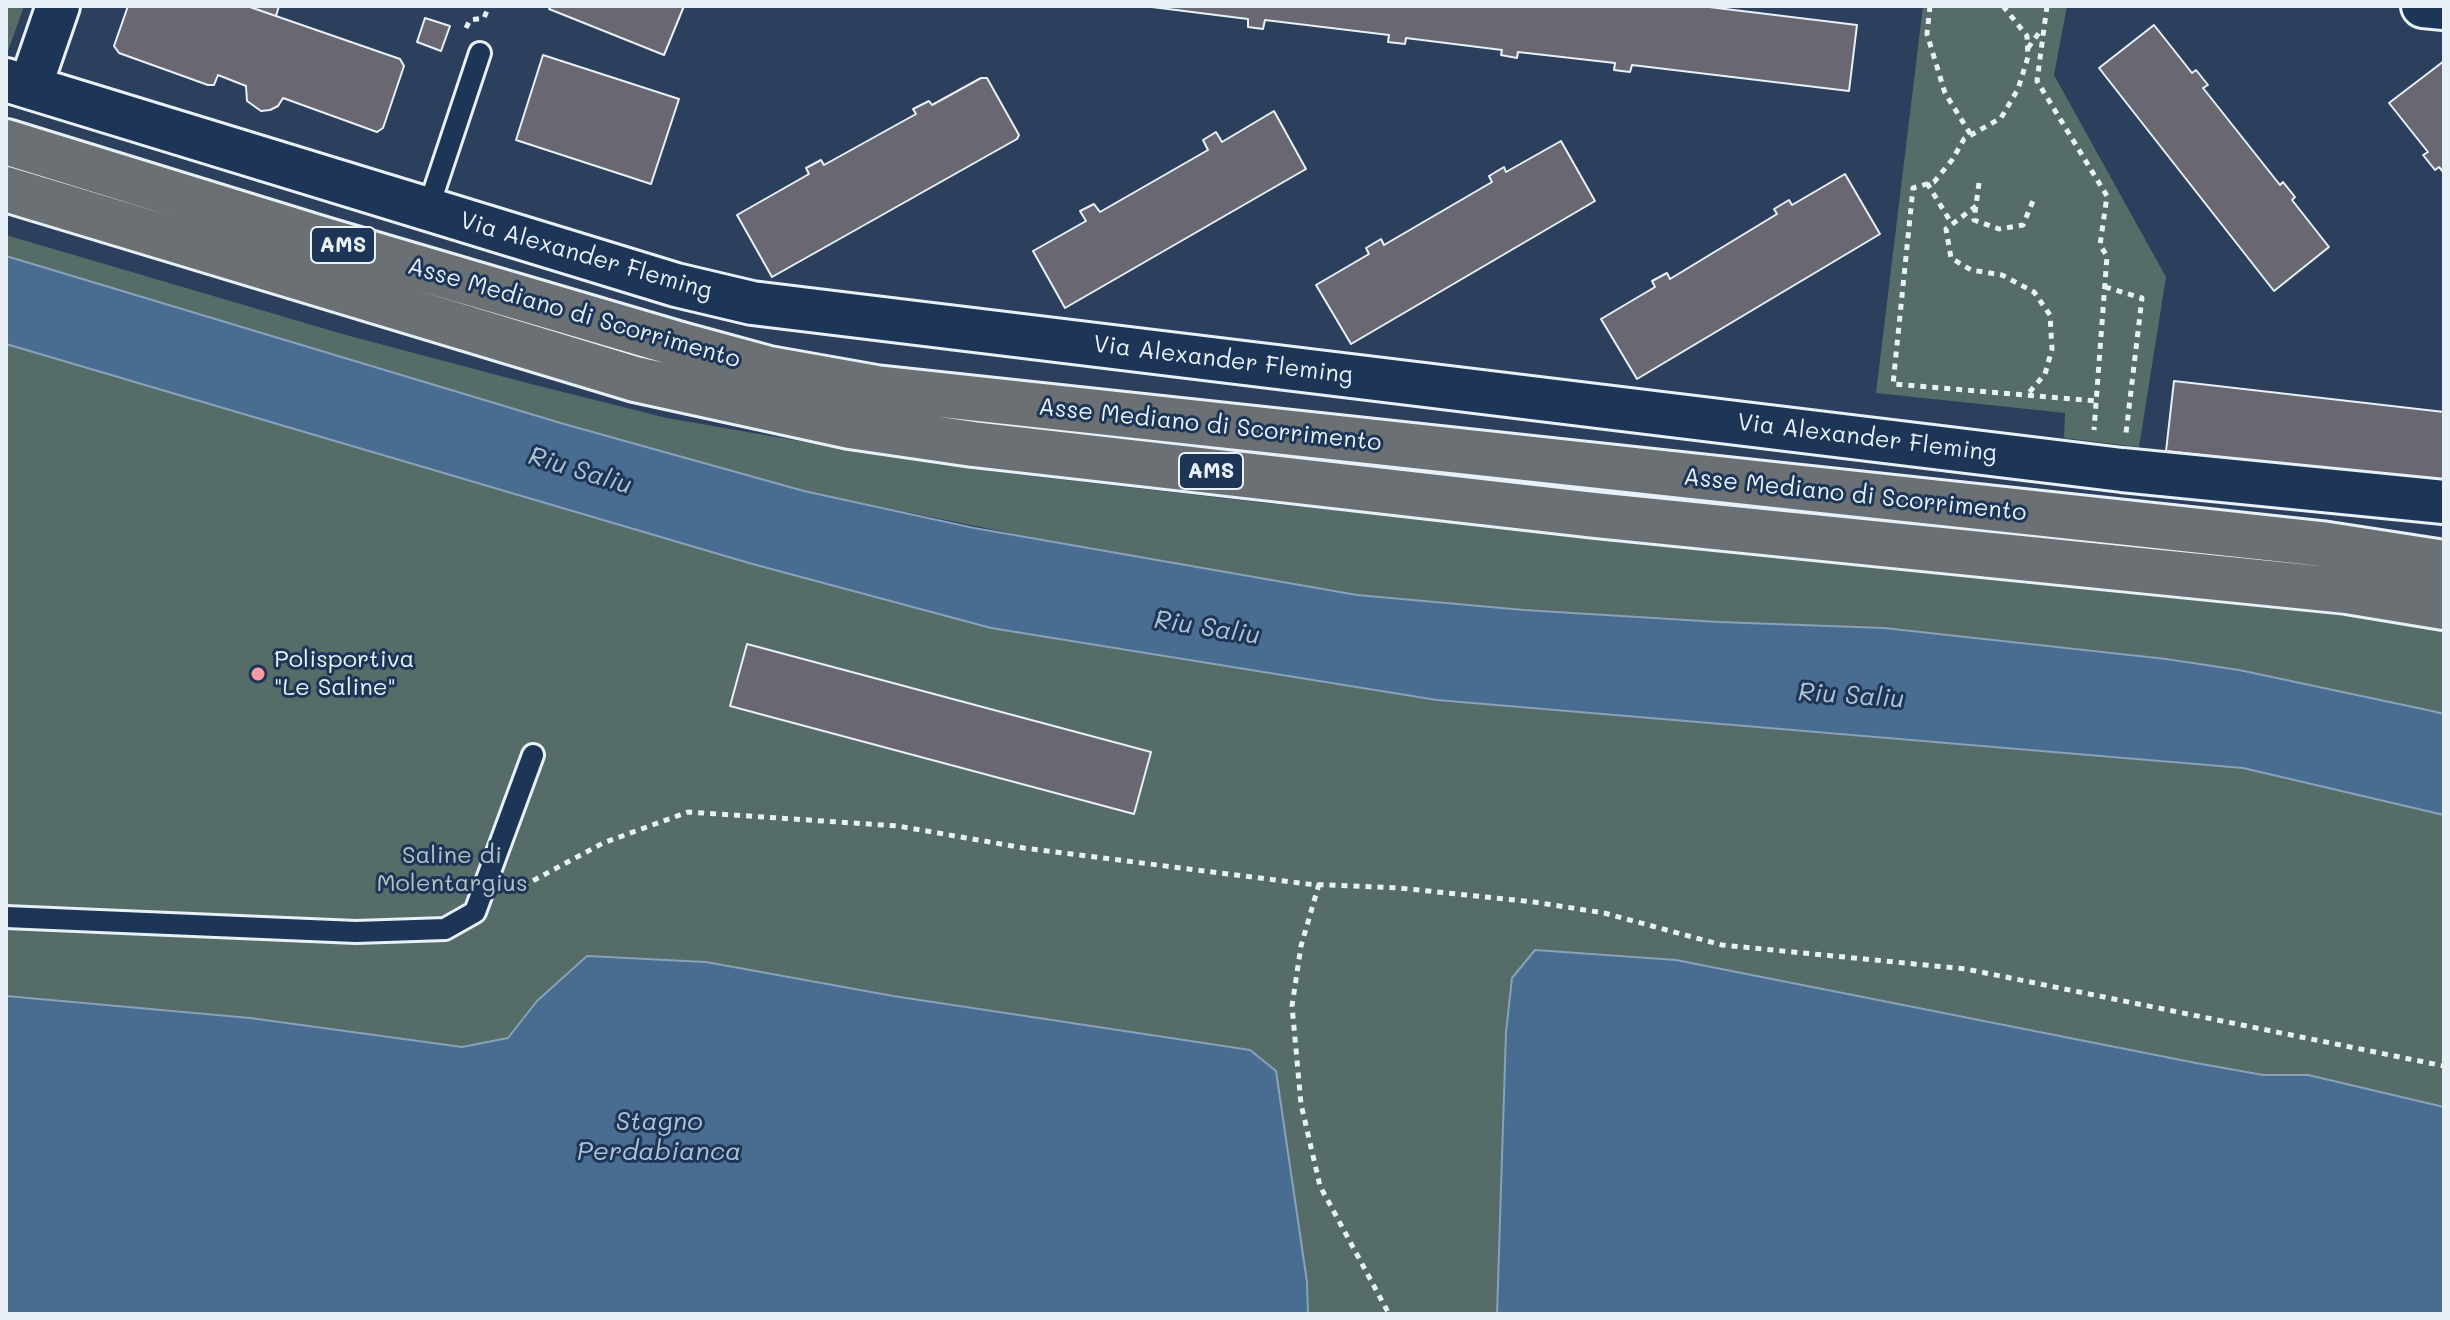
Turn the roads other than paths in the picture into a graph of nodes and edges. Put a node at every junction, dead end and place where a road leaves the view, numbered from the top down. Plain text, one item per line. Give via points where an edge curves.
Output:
1 (58, 6) edge
2 (2423, 6) edge
3 (2444, 8) edge
4 (480, 53) dead end
5 (18, 84) edge
6 (6, 142) edge
7 (6, 189) edge
8 (428, 209) junction
9 (2444, 502) edge
10 (2444, 563) edge
11 (2444, 607) edge
12 (533, 755) dead end
13 (6, 917) edge

1 - 5 street
2 - 3 street
4 - 8 lane
5 - 8 street, Via Alexander Fleming
6 - 10 highway, Asse Mediano di Scorrimento / AMS via 681,345 769,369 876,388 2321,544
7 - 11 highway, Asse Mediano di Scorrimento / AMS via 635,379 850,426 1595,515 2347,591
8 - 9 street, Via Alexander Fleming via 752,303 2105,468
12 - 13 lane via 475,912 445,929 356,932

